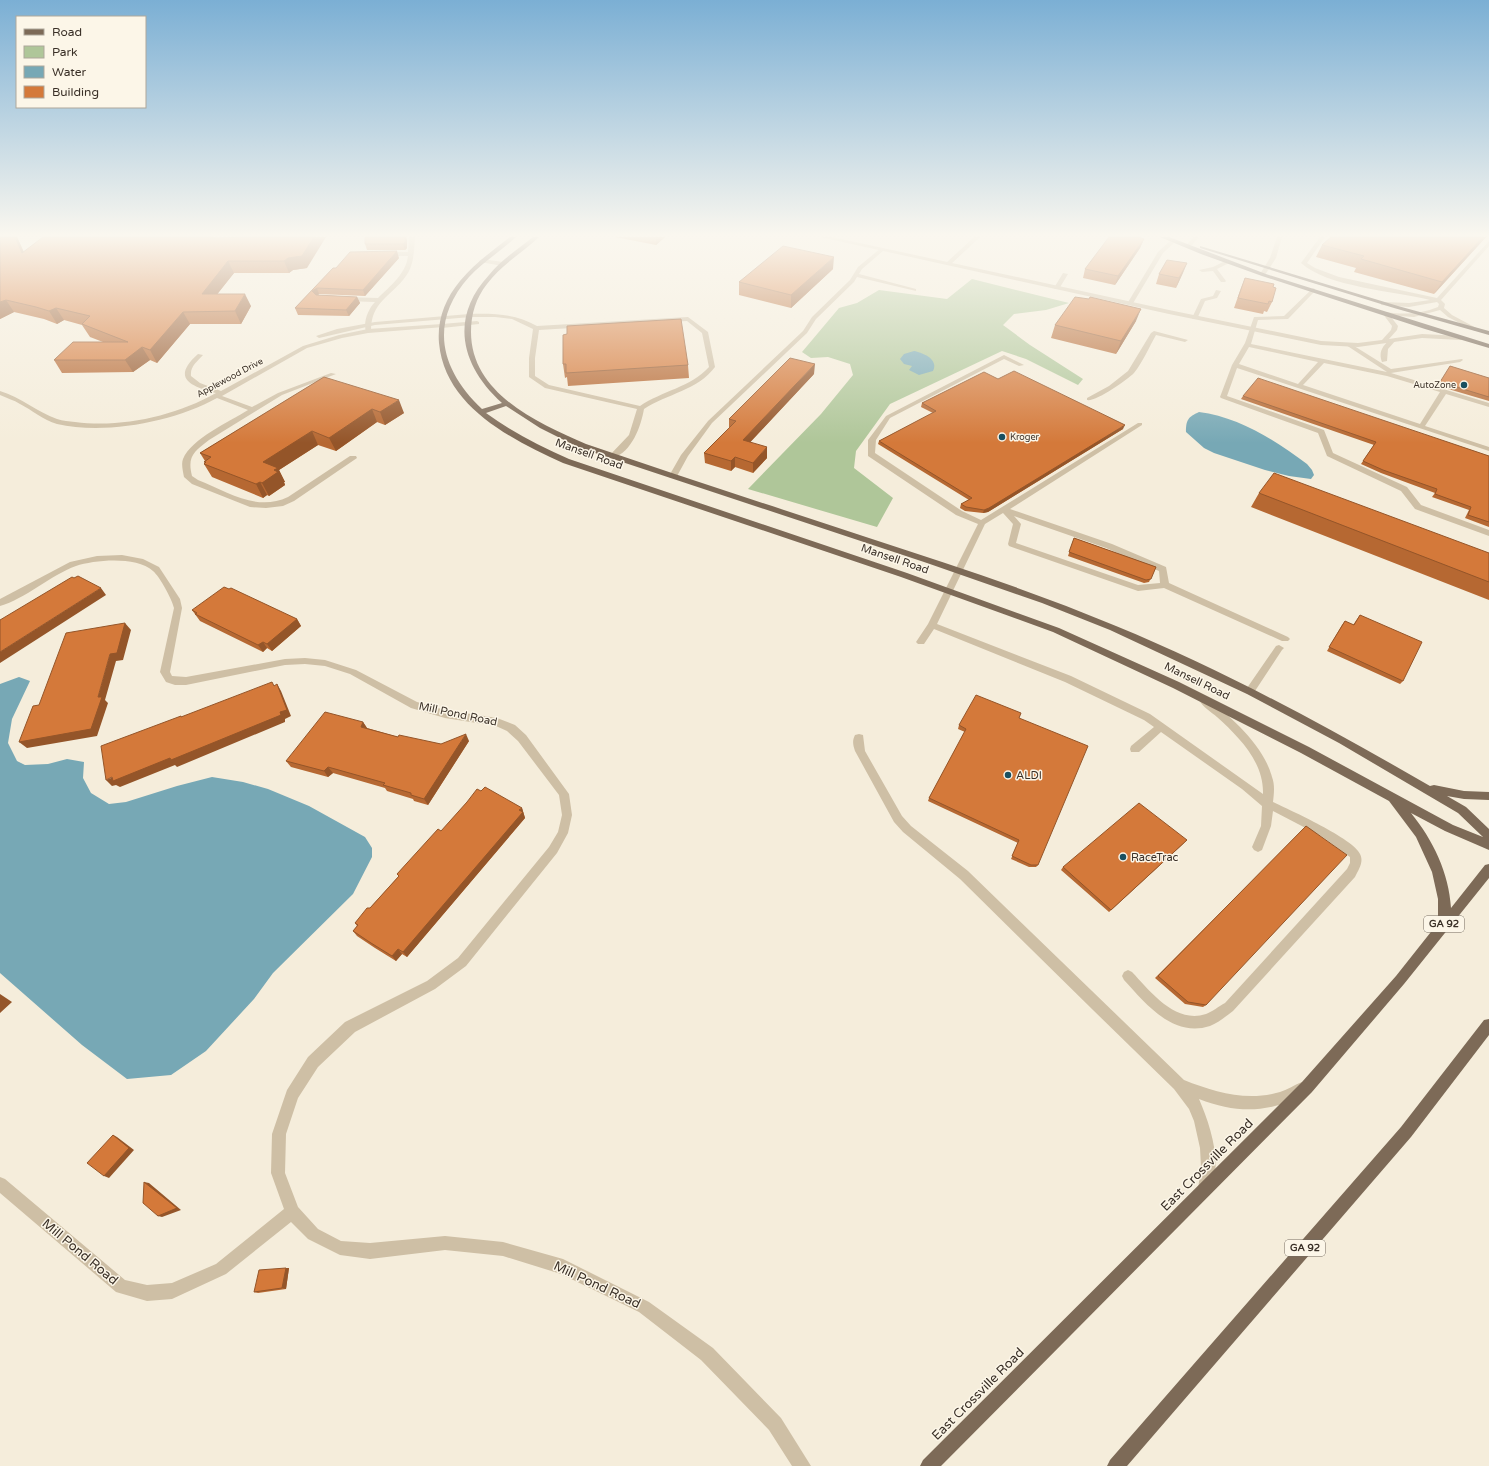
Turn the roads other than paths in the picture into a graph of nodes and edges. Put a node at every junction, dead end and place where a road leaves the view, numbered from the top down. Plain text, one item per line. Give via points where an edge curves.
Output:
1 (375, 305) edge
2 (447, 305) edge
3 (472, 305) edge
4 (827, 305) edge
5 (1137, 305) edge
6 (1201, 305) edge
7 (1298, 305) edge
8 (1360, 305) edge
9 (1388, 305) edge
10 (1441, 308) joint
11 (1386, 314) junction
12 (1420, 314) junction
13 (443, 318) junction
14 (1195, 318) junction
15 (468, 320) junction
16 (368, 323) junction
17 (442, 326) junction
18 (536, 328) junction
19 (1252, 330) junction
20 (1477, 330) junction
21 (368, 331) junction
22 (1489, 333) edge
23 (1461, 338) junction
24 (1185, 340) dead end
25 (1393, 340) junction
26 (1384, 341) junction
27 (1247, 345) junction
28 (1349, 345) junction
29 (1358, 345) junction
30 (1489, 346) edge
31 (305, 347) junction
32 (200, 355) dead end
33 (1460, 360) dead end
34 (1322, 361) junction
35 (1384, 361) junction
36 (1235, 365) junction
37 (1021, 366) dead end
38 (1398, 370) junction
39 (1389, 373) junction
40 (333, 374) dead end
41 (1300, 386) junction
42 (1444, 391) junction
43 (0, 393) edge
44 (220, 395) junction
45 (1089, 399) dead end
46 (507, 403) junction
47 (1489, 405) edge
48 (641, 408) junction
49 (253, 410) junction
50 (481, 412) junction
51 (1140, 424) dead end
52 (1421, 427) junction
53 (1489, 449) edge
54 (613, 456) junction
55 (353, 458) dead end
56 (673, 476) junction
57 (1005, 510) junction
58 (982, 523) junction
59 (1489, 533) edge
60 (958, 570) junction
61 (1165, 585) junction
62 (949, 591) junction
63 (0, 603) edge
64 (932, 625) junction
65 (1285, 639) dead end
66 (921, 642) dead end
67 (1279, 648) dead end
68 (1250, 691) junction
69 (1201, 697) junction
70 (1160, 726) junction
71 (859, 738) dead end
72 (1135, 749) dead end
73 (1421, 786) junction
74 (1385, 793) junction
75 (1489, 796) edge
76 (1268, 804) junction
77 (1489, 836) edge
78 (1489, 845) edge
79 (1258, 847) dead end
80 (1489, 870) edge
81 (1444, 924) junction
82 (1128, 976) dead end
83 (1489, 1025) edge
84 (1179, 1084) junction
85 (1307, 1087) junction
86 (0, 1184) edge
87 (1205, 1189) junction
88 (292, 1212) junction
89 (802, 1466) edge
90 (929, 1466) edge
91 (1116, 1466) edge

1 - 16 street
2 - 13 main road, Mansell Road
3 - 15 main road, Mansell Road
4 - 56 street via 805,332 710,422
5 - 14 street
6 - 14 street
7 - 19 street via 1286,318 1256,318
8 - 11 highway
9 - 12 highway
10 - 12 street
10 - 20 street via 1450,316
11 - 12 street
11 - 23 highway
11 - 26 street via 1395,326
12 - 20 highway
13 - 15 street, Applewood Drive
13 - 16 street, Applewood Drive
13 - 17 main road, Mansell Road
14 - 19 street
15 - 17 street, Applewood Drive
15 - 18 street via 498,321 504,318 521,320
15 - 46 main road, Mansell Road via 467,343 474,364 488,385
16 - 21 street
16 - 31 street, Applewood Drive via 318,336
17 - 21 street, Applewood Drive
17 - 50 main road, Mansell Road via 441,342 448,368 460,390
18 - 48 street via 532,377 547,387
18 - 48 street via 688,319 705,332 712,367 699,381 668,393
19 - 27 street
19 - 28 street via 1321,343
20 - 22 highway
21 - 31 street, Applewood Drive
23 - 25 street via 1427,336
23 - 30 highway
24 - 45 street via 1154,333 1131,372
25 - 26 street
25 - 35 street via 1382,354
26 - 29 street
27 - 34 street
27 - 36 street
28 - 29 street
28 - 39 street
29 - 35 street
31 - 44 street, Applewood Drive
32 - 44 street via 189,366 189,379 198,386
33 - 38 street
34 - 39 street
34 - 41 street
35 - 38 street
36 - 41 street
36 - 59 street via 1223,397 1322,432 1330,454 1404,489 1418,507
37 - 58 street via 1004,358 997,361 888,417 872,440 871,454 958,513
38 - 39 street
39 - 42 street
40 - 49 street via 280,394
41 - 52 street
42 - 47 street
42 - 52 street
43 - 44 street, Applewood Drive via 22,402 45,417 64,423 89,426 151,419 190,408
44 - 49 street
46 - 50 main road
46 - 54 main road, Mansell Road via 543,428
48 - 54 street via 634,434
49 - 55 street via 194,448 186,458 188,477 253,505 266,506 291,499
50 - 62 main road, Mansell Road via 526,443 566,461
51 - 57 street
52 - 53 street
54 - 56 main road, Mansell Road
56 - 60 main road, Mansell Road
57 - 58 street
57 - 61 street via 1109,546 1163,569
57 - 61 street via 1017,524 1012,544 1138,588
58 - 60 street
60 - 62 street
60 - 68 main road, Mansell Road via 1113,628
61 - 65 street
62 - 64 street
62 - 69 main road, Mansell Road via 1056,630
63 - 88 street, Mill Pond Road via 73,564 97,559 122,558 140,561 156,568 176,599 178,608 165,672 169,680 186,681 285,662 324,663 353,672 414,705 445,714 497,722 511,728 522,738 564,794 567,815 563,833 553,850 462,962 431,985 350,1026 313,1062 292,1095 279,1134 278,1173
64 - 66 street
64 - 70 street via 1068,679
67 - 68 street
68 - 73 main road, Mansell Road via 1343,740
69 - 74 main road, Mansell Road
69 - 76 street via 1241,735 1255,753 1266,773 1269,786
70 - 72 street
70 - 76 street
71 - 84 street via 860,751 898,819 907,829 964,875
73 - 75 main road via 1445,792
73 - 77 main road, Mansell Road via 1462,810
74 - 78 main road, Mansell Road via 1448,828
74 - 81 main road via 1407,815 1429,848 1442,883 1445,900
76 - 79 street via 1266,826
76 - 82 street via 1320,830 1346,847 1355,856 1356,864 1351,873 1229,1007 1209,1020 1190,1023 1173,1018 1156,1006
80 - 81 main road, East Crossville Road / GA 92
81 - 85 main road, East Crossville Road / GA 92 via 1400,980
83 - 91 main road, GA 92 via 1406,1132
84 - 85 street via 1200,1094 1252,1102 1276,1100
84 - 87 street via 1194,1104 1201,1121 1207,1148
85 - 87 main road, East Crossville Road / GA 92
86 - 88 street, Mill Pond Road via 121,1287 148,1293 172,1291 221,1269
87 - 90 main road, East Crossville Road / GA 92
88 - 89 street, Mill Pond Road via 313,1234 340,1248 370,1251 445,1243 503,1249 563,1267 644,1307 706,1354 775,1424

